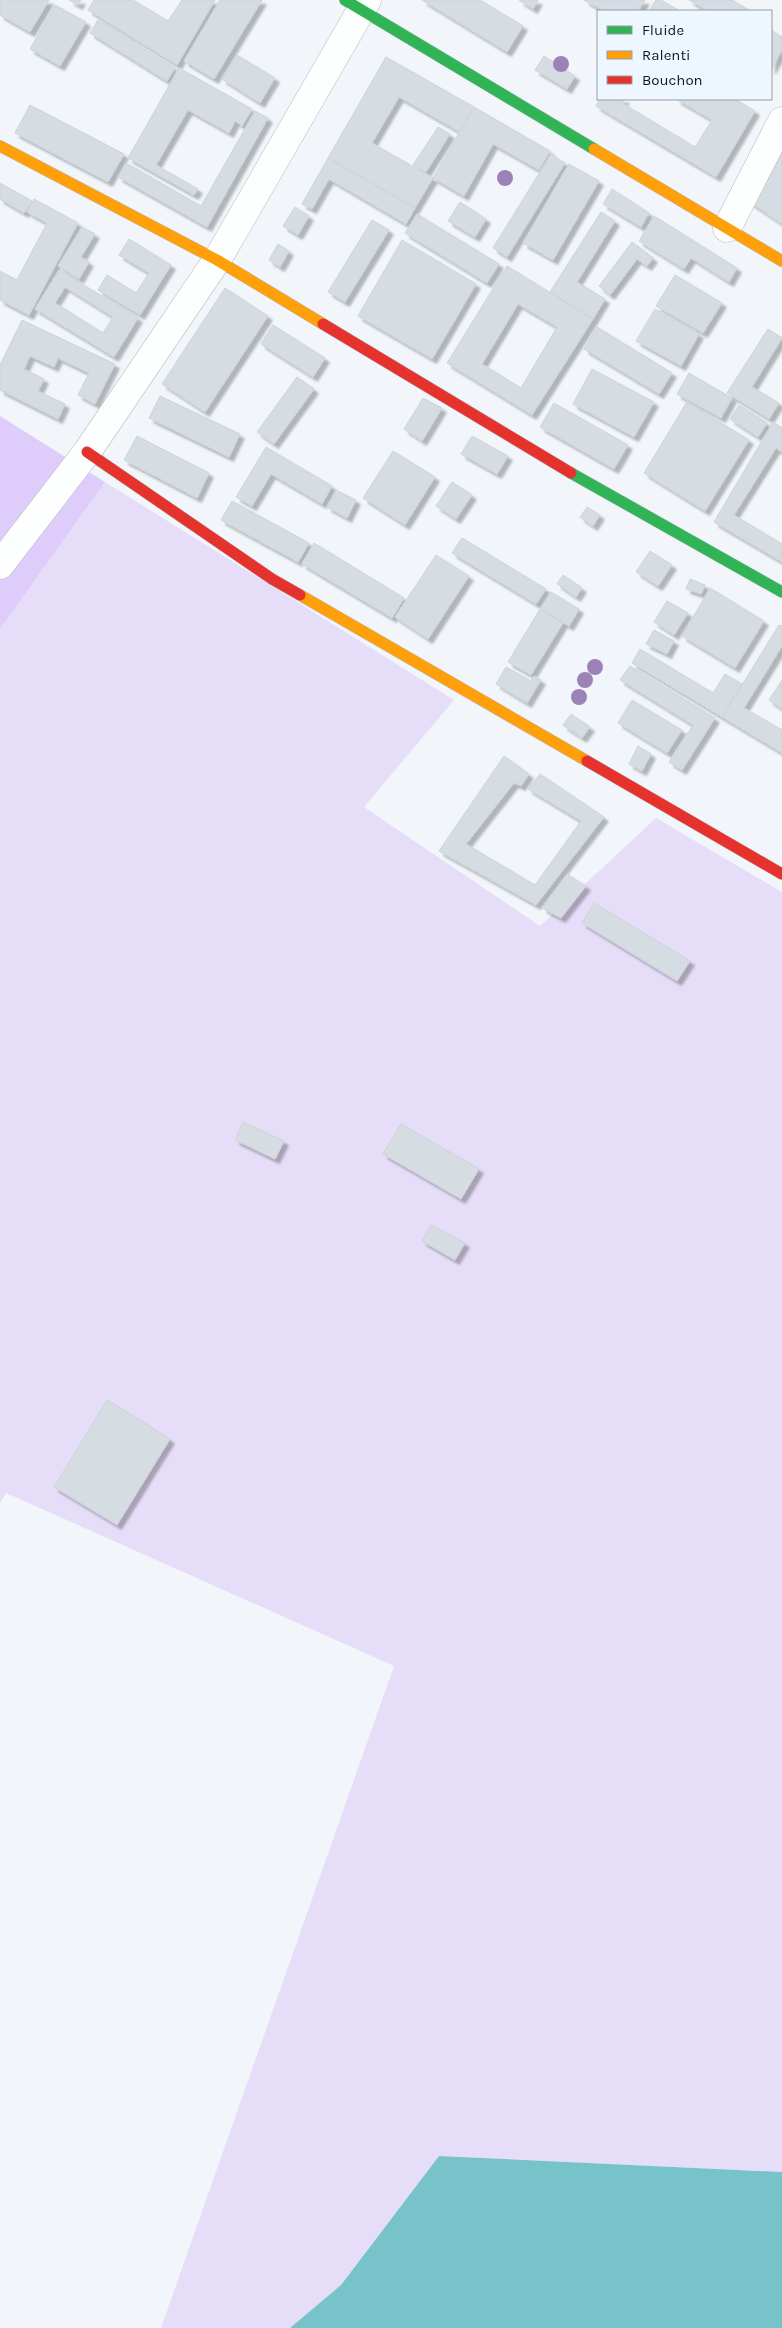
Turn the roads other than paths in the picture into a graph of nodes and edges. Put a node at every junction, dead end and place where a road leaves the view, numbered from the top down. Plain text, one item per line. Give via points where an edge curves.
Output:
1 (357, 3) edge
2 (782, 121) edge
3 (0, 146) edge
4 (727, 228) junction
5 (217, 260) junction
6 (782, 261) edge
7 (87, 452) junction
8 (0, 565) edge
9 (782, 592) edge
10 (782, 874) edge

1 - 4 street
1 - 5 street
2 - 4 street
3 - 5 street
4 - 6 street
5 - 7 street
5 - 9 street via 553,463
7 - 8 street
7 - 10 street via 272,579

